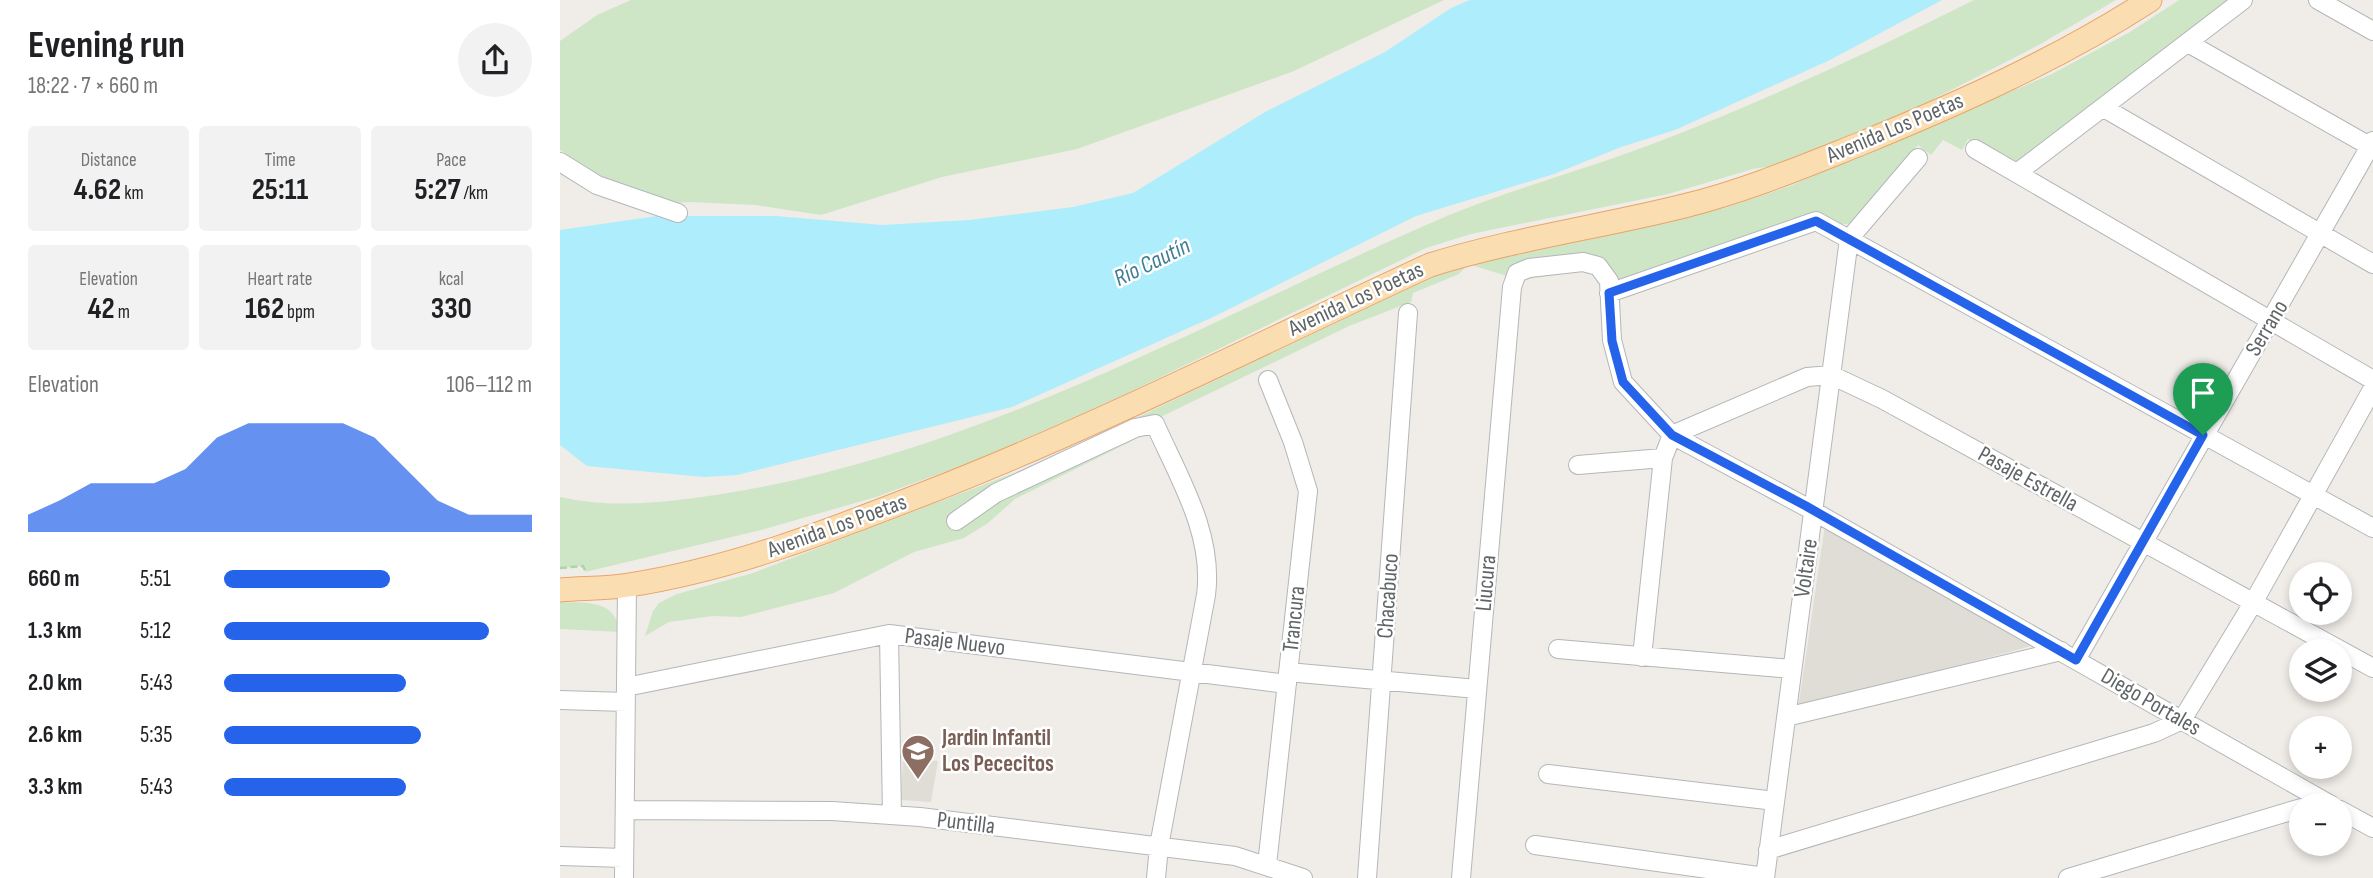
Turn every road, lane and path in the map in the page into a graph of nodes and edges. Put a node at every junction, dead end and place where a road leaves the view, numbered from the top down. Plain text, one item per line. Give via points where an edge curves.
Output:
1 (2150, 0) edge
2 (2243, 0) edge
3 (2318, 0) edge
4 (2373, 31) edge
5 (2188, 43) junction
6 (2104, 108) junction
7 (2372, 145) edge
8 (1975, 149) dead end
9 (1918, 158) dead end
10 (560, 162) edge
11 (2017, 173) junction
12 (678, 213) dead end
13 (2320, 235) junction
14 (1849, 239) junction
15 (2373, 264) edge
16 (1609, 293) junction
17 (1408, 313) dead end
18 (2272, 321) junction
19 (1831, 375) junction
20 (1268, 380) dead end
21 (2373, 380) edge
22 (2373, 388) edge
23 (1672, 435) junction
24 (2203, 435) junction
25 (1663, 458) junction
26 (1578, 465) dead end
27 (2314, 495) junction
28 (1814, 511) junction
29 (956, 521) dead end
30 (2373, 528) edge
31 (2143, 542) junction
32 (627, 586) junction
33 (560, 590) edge
34 (2253, 603) junction
35 (889, 634) junction
36 (1558, 649) dead end
37 (2068, 655) junction
38 (1642, 657) junction
39 (2373, 668) edge
40 (1792, 669) junction
41 (1192, 670) junction
42 (1288, 678) junction
43 (1382, 680) junction
44 (1476, 689) junction
45 (626, 694) junction
46 (560, 700) edge
47 (1786, 717) junction
48 (2182, 720) junction
49 (1548, 774) dead end
50 (2306, 793) edge
51 (1775, 801) junction
52 (625, 810) junction
53 (2289, 812) edge
54 (892, 815) junction
55 (2352, 818) edge
56 (2373, 828) edge
57 (1535, 845) dead end
58 (1159, 846) junction
59 (1768, 850) junction
60 (560, 856) edge
61 (624, 858) junction
62 (1267, 865) junction
63 (1765, 877) edge
64 (624, 878) edge
65 (1156, 878) edge
66 (1303, 878) edge
67 (1367, 878) edge
68 (1461, 878) edge
69 (2068, 878) edge

1 - 32 main road, Avenida Los Poetas via 2007,80 1791,172 1685,206 1430,265 1043,447 771,552
2 - 5 street
3 - 4 street
5 - 6 street
5 - 7 street
6 - 11 street
6 - 13 street
7 - 13 street, Serrano
8 - 11 street
9 - 14 street
10 - 12 street via 597,185
11 - 18 street
13 - 15 street
13 - 18 street, Serrano
14 - 16 street via 1816,221
14 - 19 street, Voltaire
14 - 24 street
16 - 23 street, Diego Portales via 1612,341 1623,382
16 - 44 street, Liucura via 1602,270 1583,262 1523,270 1514,277
17 - 43 street, Chacabuco
18 - 21 street
18 - 24 street, Serrano
19 - 23 street via 1807,377
19 - 28 street, Voltaire
19 - 31 street, Pasaje Estrella
20 - 42 street, Trancura via 1308,491
22 - 27 street
23 - 25 street
23 - 28 street, Diego Portales
24 - 27 street
24 - 31 street, Serrano
25 - 26 street
25 - 38 street
27 - 30 street
27 - 34 street
28 - 37 street, Diego Portales
28 - 40 street, Voltaire
29 - 41 street via 996,493 1135,428 1155,424 1207,552 1207,587
31 - 34 street, Pasaje Estrella
31 - 37 street, Serrano
32 - 33 main road, Avenida Los Poetas
32 - 45 street
34 - 39 street, Pasaje Estrella
34 - 48 street
35 - 41 street, Pasaje Nuevo
35 - 45 street, Pasaje Nuevo
35 - 54 street
36 - 38 street
37 - 47 street
37 - 48 street, Diego Portales
38 - 40 street
40 - 47 street, Voltaire
41 - 42 street, Pasaje Nuevo
41 - 58 street
42 - 43 street, Pasaje Nuevo
42 - 62 street, Trancura
43 - 44 street, Pasaje Nuevo
43 - 67 street, Chacabuco
44 - 68 street, Liucura
45 - 46 street, Pasaje Nuevo
45 - 52 street
47 - 51 street, Voltaire
48 - 50 street, Diego Portales
48 - 59 street via 2141,738
49 - 51 street
51 - 59 street, Voltaire
52 - 54 street, Puntilla
52 - 61 street
53 - 69 street
54 - 58 street, Puntilla
55 - 56 street, Diego Portales
57 - 63 street
58 - 62 street, Puntilla
58 - 65 street
59 - 63 street, Voltaire
60 - 61 street
61 - 64 street
62 - 66 street, Puntilla

